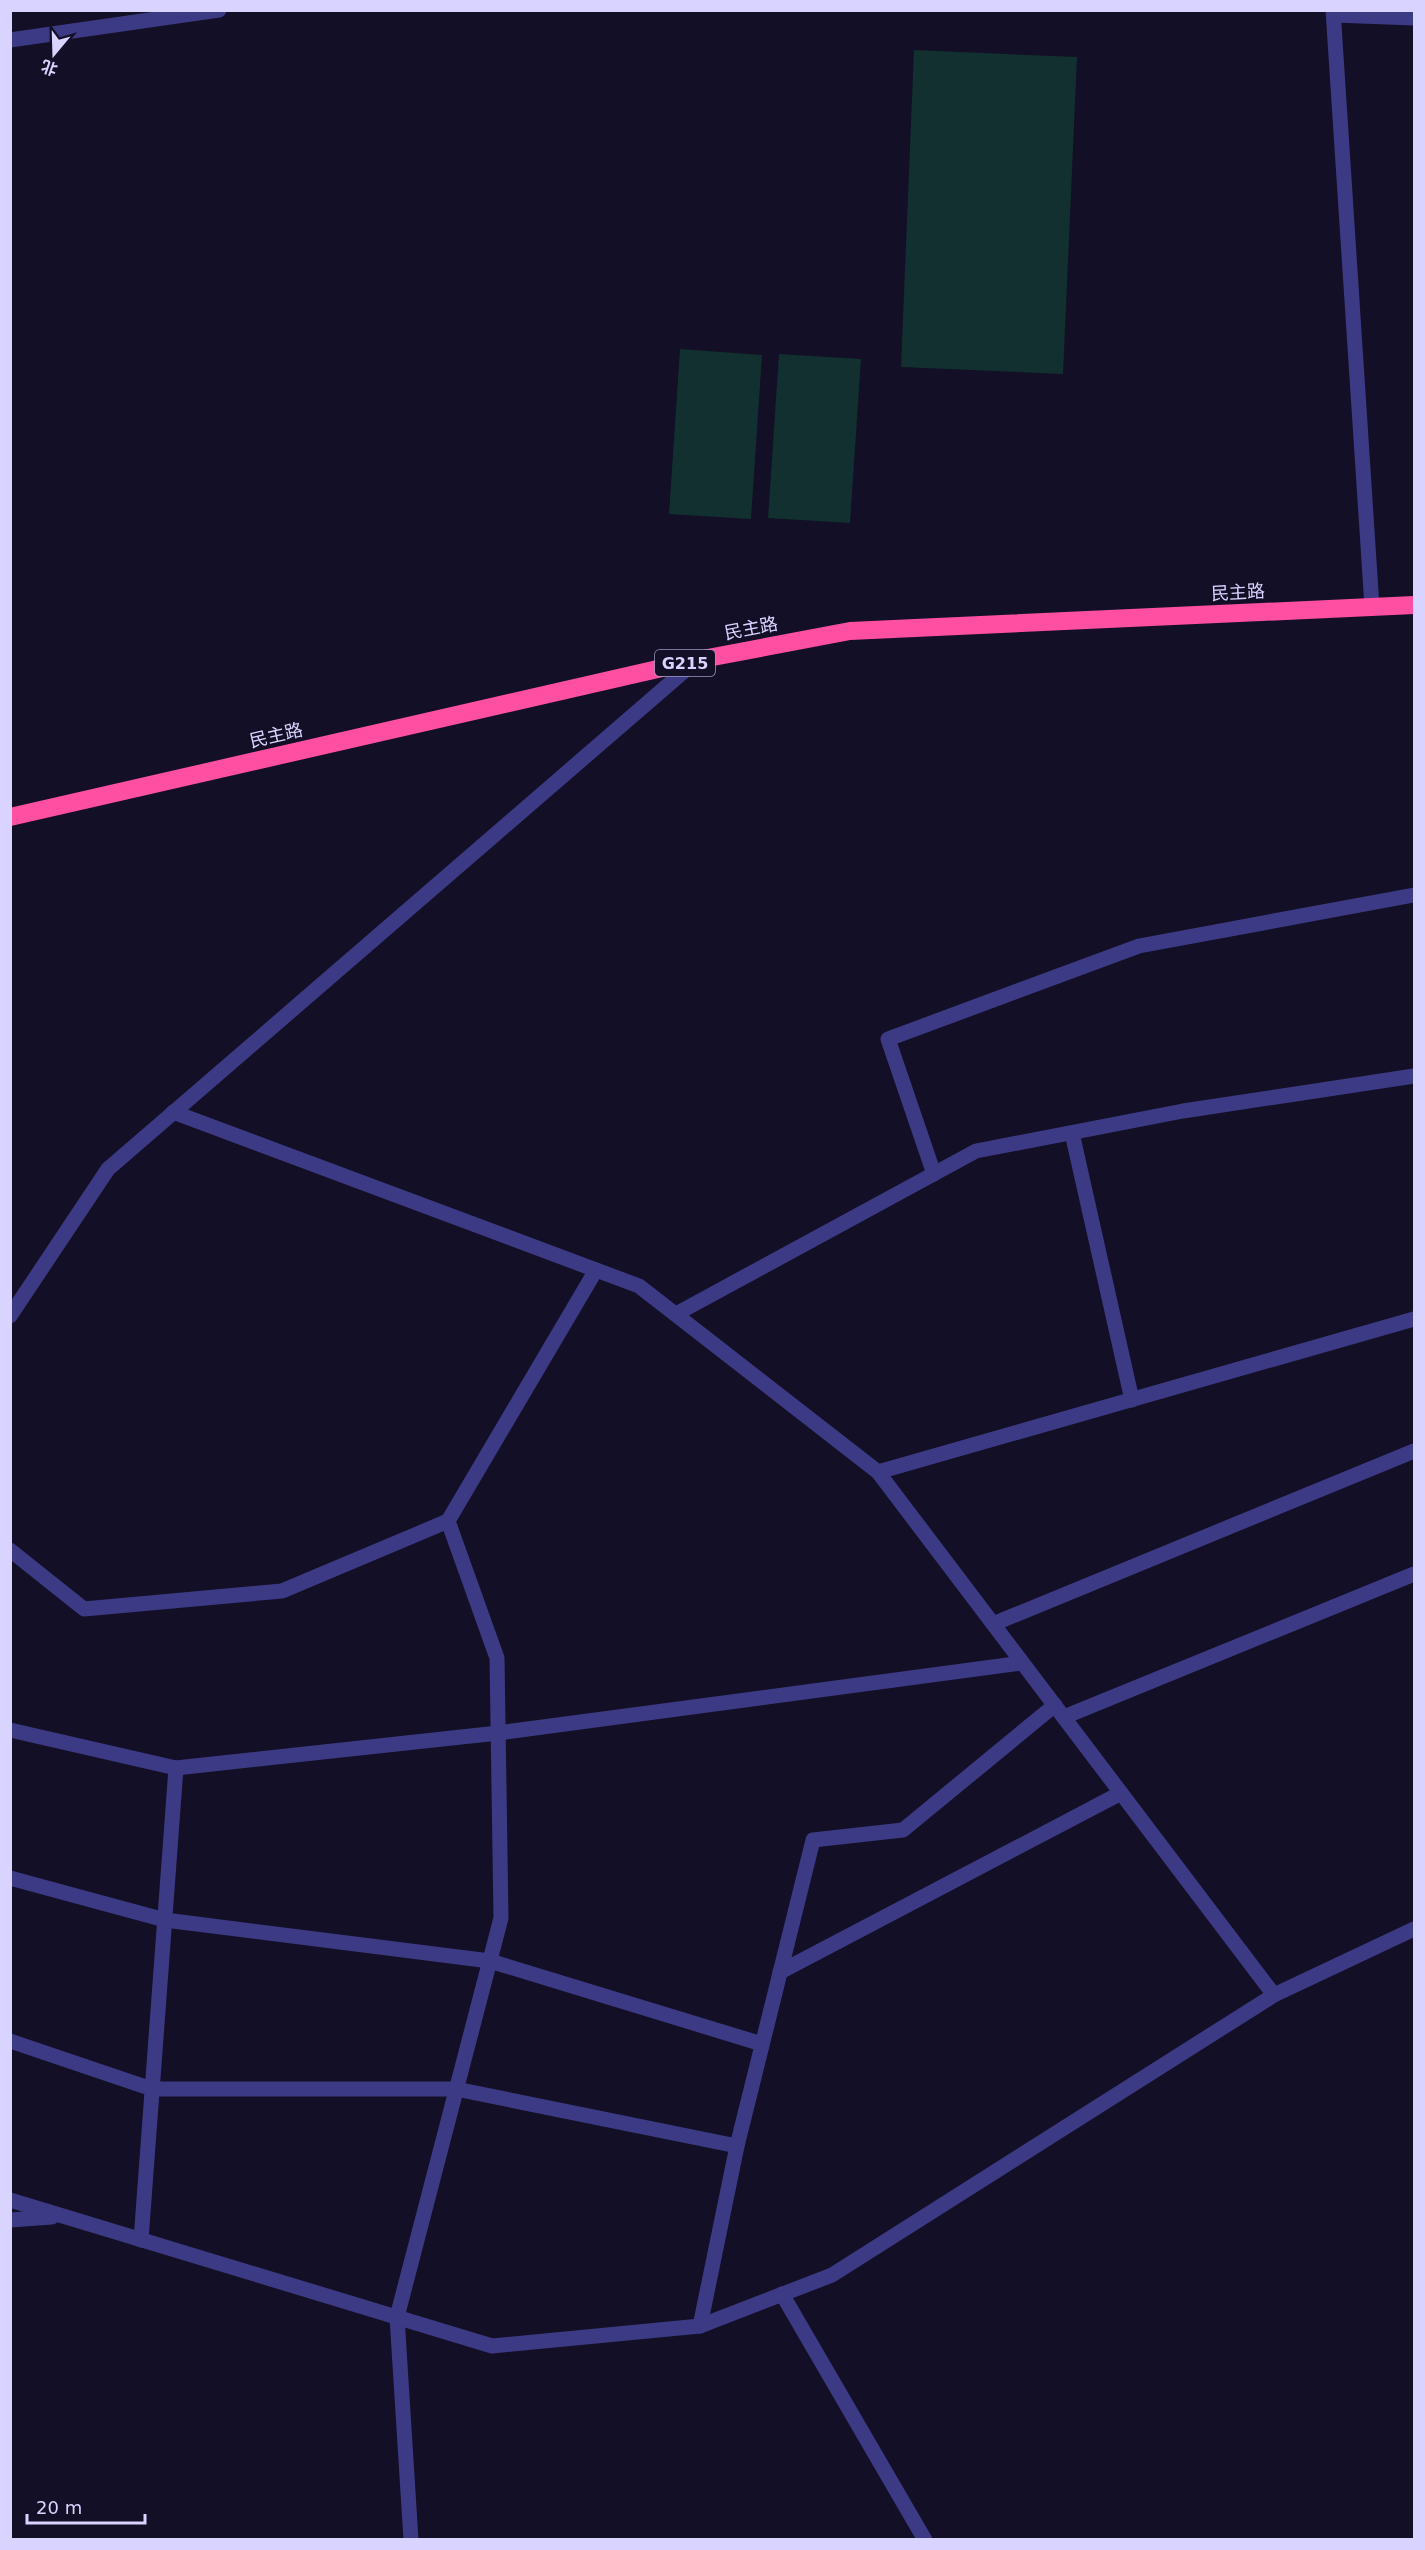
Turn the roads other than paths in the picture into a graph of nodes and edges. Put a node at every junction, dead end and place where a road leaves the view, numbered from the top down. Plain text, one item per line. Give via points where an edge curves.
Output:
1 (219, 10) edge
2 (1334, 13) edge
3 (1414, 18) edge
4 (10, 40) edge
5 (1414, 605) edge
6 (1372, 607) junction
7 (697, 660) junction
8 (10, 817) edge
9 (1414, 895) edge
10 (1414, 1076) edge
11 (173, 1112) junction
12 (1072, 1133) junction
13 (934, 1174) junction
14 (596, 1270) junction
15 (676, 1314) junction
16 (10, 1316) edge
17 (1414, 1319) edge
18 (1132, 1400) junction
19 (1414, 1451) edge
20 (878, 1472) junction
21 (448, 1521) junction
22 (10, 1550) edge
23 (1414, 1574) edge
24 (993, 1624) junction
25 (1022, 1663) junction
26 (1059, 1711) junction
27 (10, 1730) edge
28 (498, 1733) junction
29 (176, 1768) junction
30 (1121, 1793) junction
31 (10, 1878) edge
32 (165, 1920) junction
33 (1414, 1929) edge
34 (490, 1961) junction
35 (780, 1972) junction
36 (1274, 1995) junction
37 (10, 2041) edge
38 (762, 2044) junction
39 (152, 2089) junction
40 (456, 2089) junction
41 (737, 2146) junction
42 (10, 2200) edge
43 (65, 2217) junction
44 (10, 2220) edge
45 (141, 2240) junction
46 (782, 2294) junction
47 (397, 2317) junction
48 (700, 2326) junction
49 (411, 2540) edge
50 (925, 2540) edge

1 - 4 street
2 - 3 street
2 - 6 street
5 - 6 highway, G215
6 - 7 highway, 民主路 / G215 via 850,631
7 - 8 highway, 民主路 / G215
7 - 11 street
9 - 13 street via 1139,946 888,1040
10 - 12 street via 1183,1111
11 - 14 street
11 - 16 street via 108,1169
12 - 13 street via 976,1151
12 - 18 street
13 - 15 street
14 - 15 street via 639,1286
14 - 21 street
15 - 20 street
17 - 18 street
18 - 20 street
19 - 24 street
20 - 24 street
21 - 22 street via 282,1591 84,1609
21 - 28 street via 497,1658
23 - 26 street
24 - 25 street
25 - 26 street
25 - 28 street
26 - 30 street
26 - 35 street via 903,1830 813,1840
27 - 29 street
28 - 29 street
28 - 34 street via 501,1918
29 - 32 street
30 - 35 street
30 - 36 street
31 - 32 street
32 - 34 street
32 - 39 street
33 - 36 street
34 - 38 street
34 - 40 street
35 - 38 street
36 - 46 street via 832,2275
37 - 39 street
38 - 41 street
39 - 40 street
39 - 45 street
40 - 41 street
40 - 47 street
41 - 48 street
42 - 43 street
43 - 44 street
43 - 45 street
45 - 47 street
46 - 48 street
46 - 50 street
47 - 48 street via 492,2346
47 - 49 street

